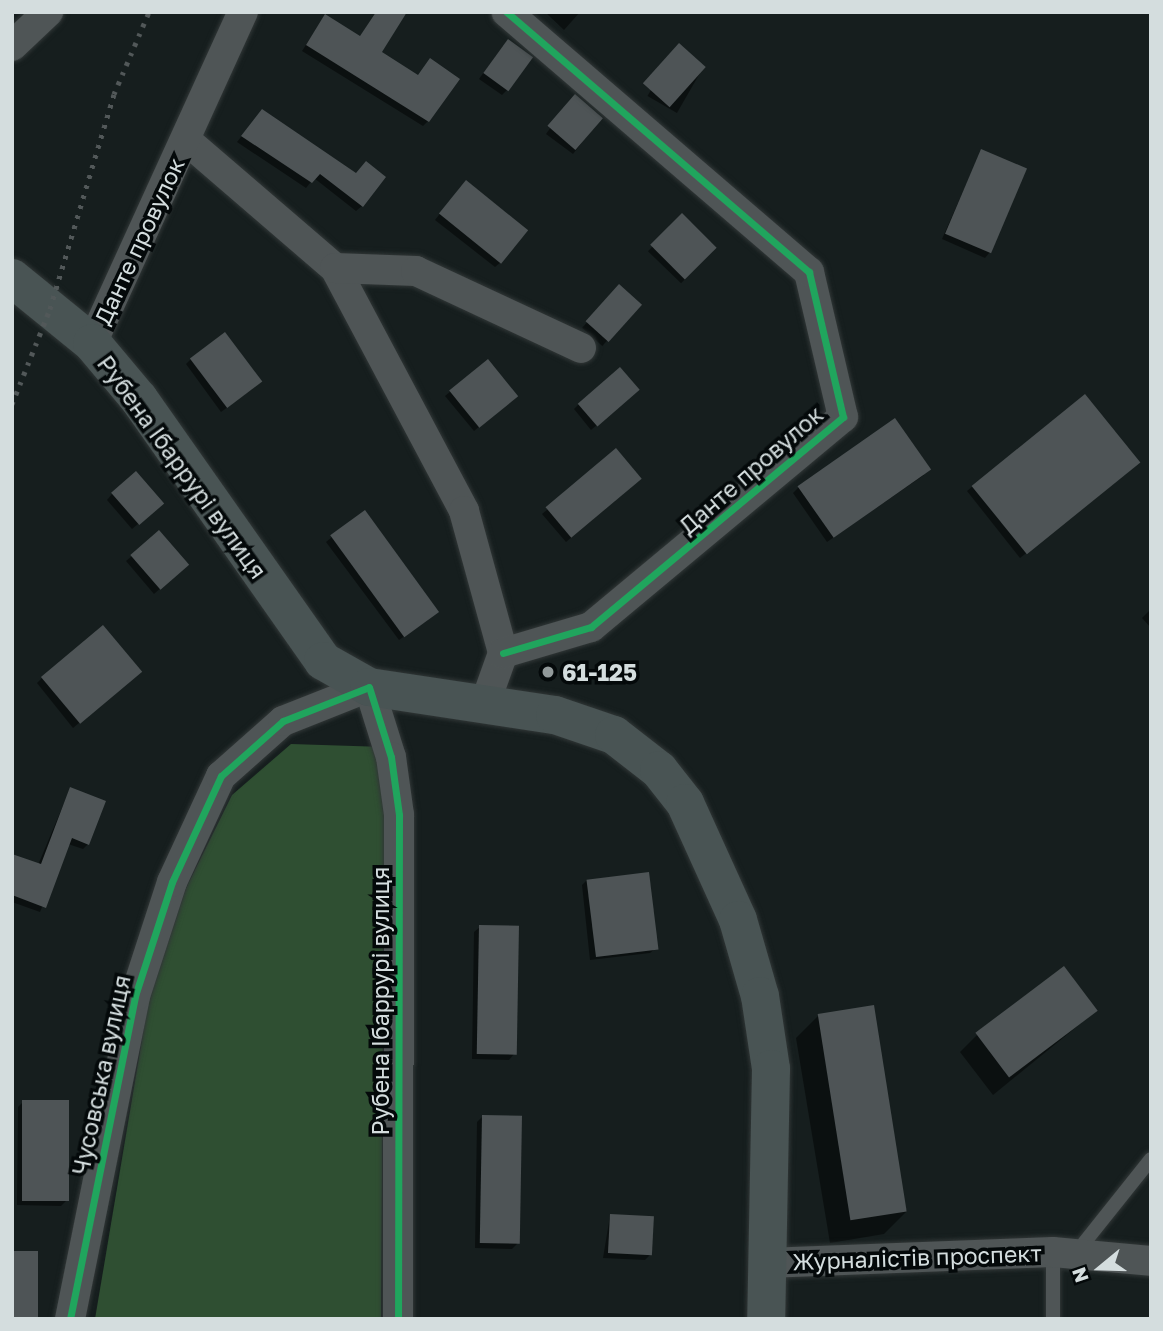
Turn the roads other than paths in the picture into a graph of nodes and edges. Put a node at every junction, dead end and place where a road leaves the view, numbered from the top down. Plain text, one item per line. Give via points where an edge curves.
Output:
1 (48, 12) edge
2 (243, 12) edge
3 (507, 12) edge
4 (13, 44) edge
5 (186, 140) junction
6 (335, 268) junction
7 (12, 278) edge
8 (92, 343) junction
9 (580, 348) dead end
10 (503, 653) junction
11 (369, 688) junction
12 (484, 706) junction
13 (1151, 1159) edge
14 (1064, 1253) junction
15 (1151, 1261) edge
16 (766, 1263) junction
17 (70, 1319) edge
18 (398, 1319) edge
19 (766, 1319) edge
20 (1053, 1319) edge

1 - 4 street
2 - 5 street, Данте провулок
3 - 10 street, Данте провулок via 808,272 843,417 591,626
5 - 6 street, Данте провулок
5 - 8 street, Данте провулок
6 - 9 street via 415,271
6 - 10 street, Данте провулок via 464,511
7 - 8 main road, Рубена Ібаррурі вулиця
8 - 11 main road, Рубена Ібаррурі вулиця via 323,661
10 - 12 street
11 - 12 main road, Журналістів проспект
11 - 17 street, Чусовська вулиця via 283,721 221,776 172,882 135,996
11 - 18 street, Рубена Ібаррурі вулиця via 391,757 399,816
12 - 16 main road, Журналістів проспект via 555,715 614,735 659,770 707,839 760,996 771,1069
13 - 14 lane
14 - 15 street, Журналістів проспект
14 - 16 street, Журналістів проспект
14 - 20 lane
16 - 19 main road, Журналістів проспект

